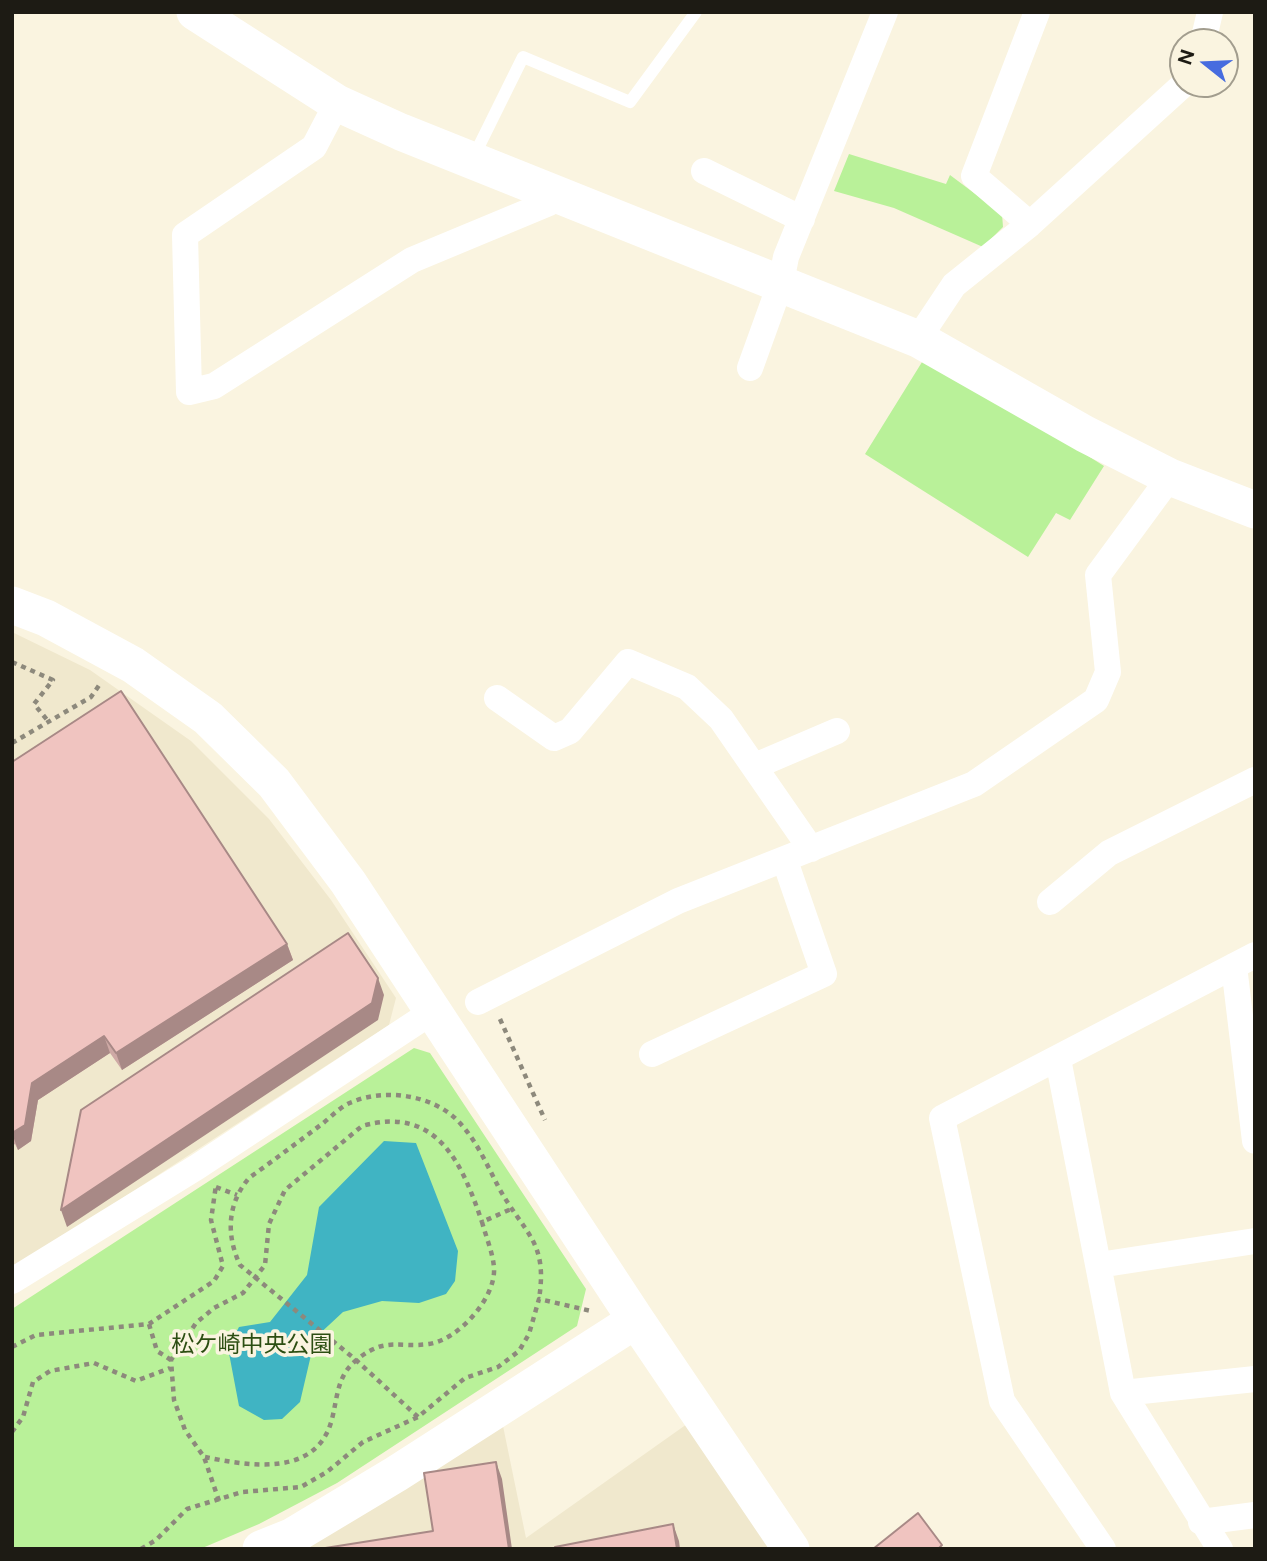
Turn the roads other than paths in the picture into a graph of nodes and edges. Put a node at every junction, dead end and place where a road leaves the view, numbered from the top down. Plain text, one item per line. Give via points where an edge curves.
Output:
1 (696, 12) edge
2 (885, 12) edge
3 (1037, 12) edge
4 (197, 13) edge
5 (1169, 98) edge
6 (337, 103) junction
7 (472, 160) junction
8 (704, 171) dead end
9 (556, 192) junction
10 (802, 219) junction
11 (1030, 224) junction
12 (781, 282) junction
13 (918, 339) junction
14 (750, 368) dead end
15 (1170, 477) junction
16 (1255, 510) edge
17 (12, 605) edge
18 (497, 698) dead end
19 (837, 731) dead end
20 (755, 766) junction
21 (1255, 780) edge
22 (811, 849) junction
23 (785, 861) junction
24 (1050, 902) dead end
25 (1244, 960) edge
26 (488, 1009) road end
27 (435, 1010) junction
28 (652, 1054) dead end
29 (1058, 1059) junction
30 (1255, 1141) edge
31 (1255, 1241) edge
32 (1099, 1265) junction
33 (12, 1281) edge
34 (636, 1320) junction
35 (1255, 1379) edge
36 (1124, 1393) junction
37 (1255, 1515) edge
38 (1201, 1522) junction
39 (261, 1549) edge
40 (791, 1549) edge
41 (1103, 1549) edge
42 (1220, 1549) edge

1 - 7 lane via 630,102 523,57
2 - 10 street
3 - 11 street via 974,176
4 - 6 street
5 - 11 street
6 - 7 street
6 - 9 street via 314,147 185,235 189,392 214,386 412,260 549,203
7 - 9 street
8 - 10 street
9 - 12 street
10 - 12 street
11 - 13 street via 954,285
12 - 13 street
12 - 14 street
13 - 15 street
15 - 16 street
15 - 22 street via 1098,575 1108,672 1096,700 974,784
17 - 27 street via 133,665 208,718 274,783
18 - 20 street via 554,738 570,731 628,662 687,687 721,719
19 - 20 street
20 - 22 street
21 - 24 street via 1109,853
22 - 23 street
23 - 26 street via 678,901
23 - 28 street via 824,974
25 - 29 street
25 - 30 street
27 - 33 street via 197,1167
27 - 34 street
29 - 32 street
29 - 41 street via 942,1118 1002,1401
31 - 32 street
32 - 36 street
34 - 39 street via 396,1474 290,1537
34 - 40 street
35 - 36 street
36 - 38 street
37 - 38 street
38 - 42 street

